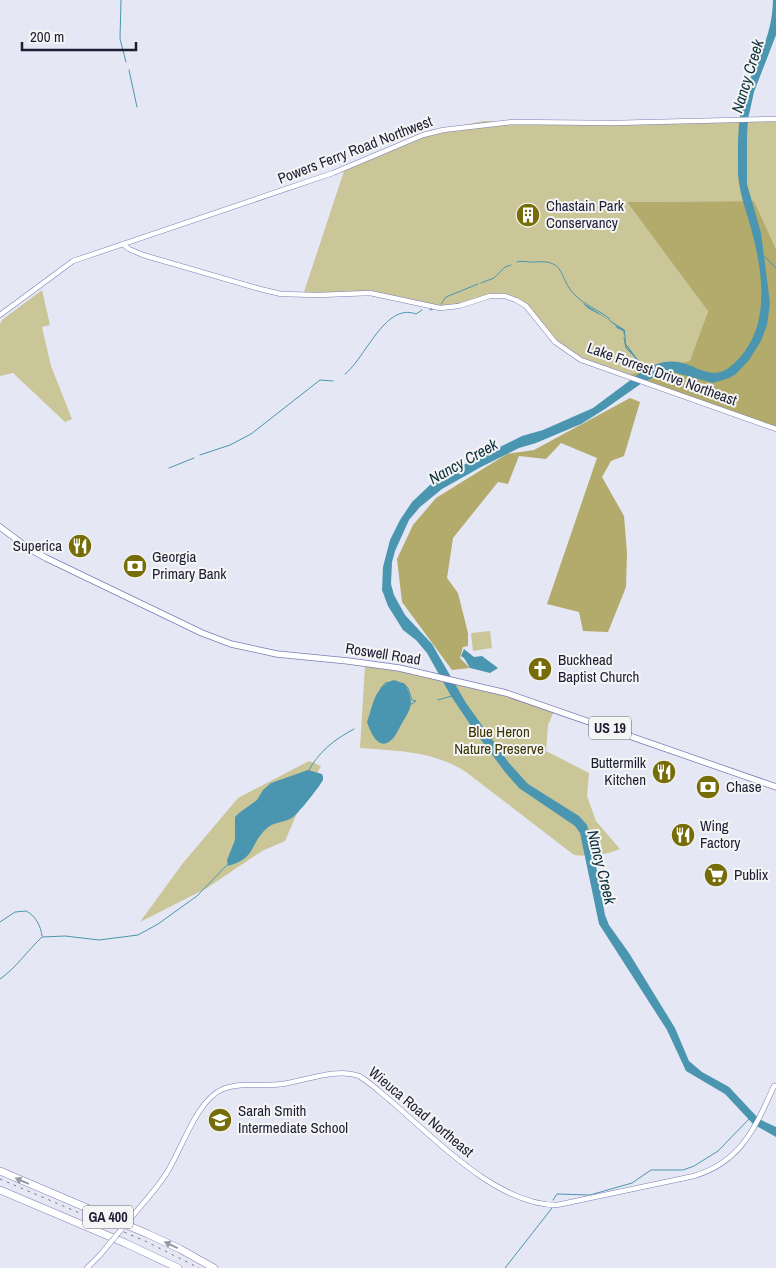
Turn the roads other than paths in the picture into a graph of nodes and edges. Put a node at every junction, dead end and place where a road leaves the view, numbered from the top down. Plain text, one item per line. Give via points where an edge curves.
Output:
1 (776, 119) edge
2 (123, 244) junction
3 (0, 315) edge
4 (776, 429) edge
5 (0, 527) edge
6 (775, 787) edge
7 (775, 1086) edge
8 (0, 1171) edge
9 (0, 1190) edge
10 (87, 1268) edge
11 (178, 1268) edge
12 (214, 1268) edge

1 - 2 street, Powers Ferry Road Northwest via 512,122 443,130 333,173
2 - 3 street, Powers Ferry Road Northwest via 73,261
2 - 4 street, Lake Forrest Drive Northeast via 143,255 280,294 370,293 440,308 490,296 505,296 526,306 555,342 574,356
5 - 6 main road, Roswell Road / US 19 via 46,558 231,644 277,654 363,663 459,681 532,701
7 - 10 street, Wieuca Road Northeast, bridge via 748,1138 724,1163 703,1173 566,1204 548,1205 485,1180 364,1078 354,1074 334,1074 285,1084 230,1087 214,1094 200,1110 167,1173
12 -> 8 highway, GA 400 via 148,1234
9 - 11 highway, GA 400

